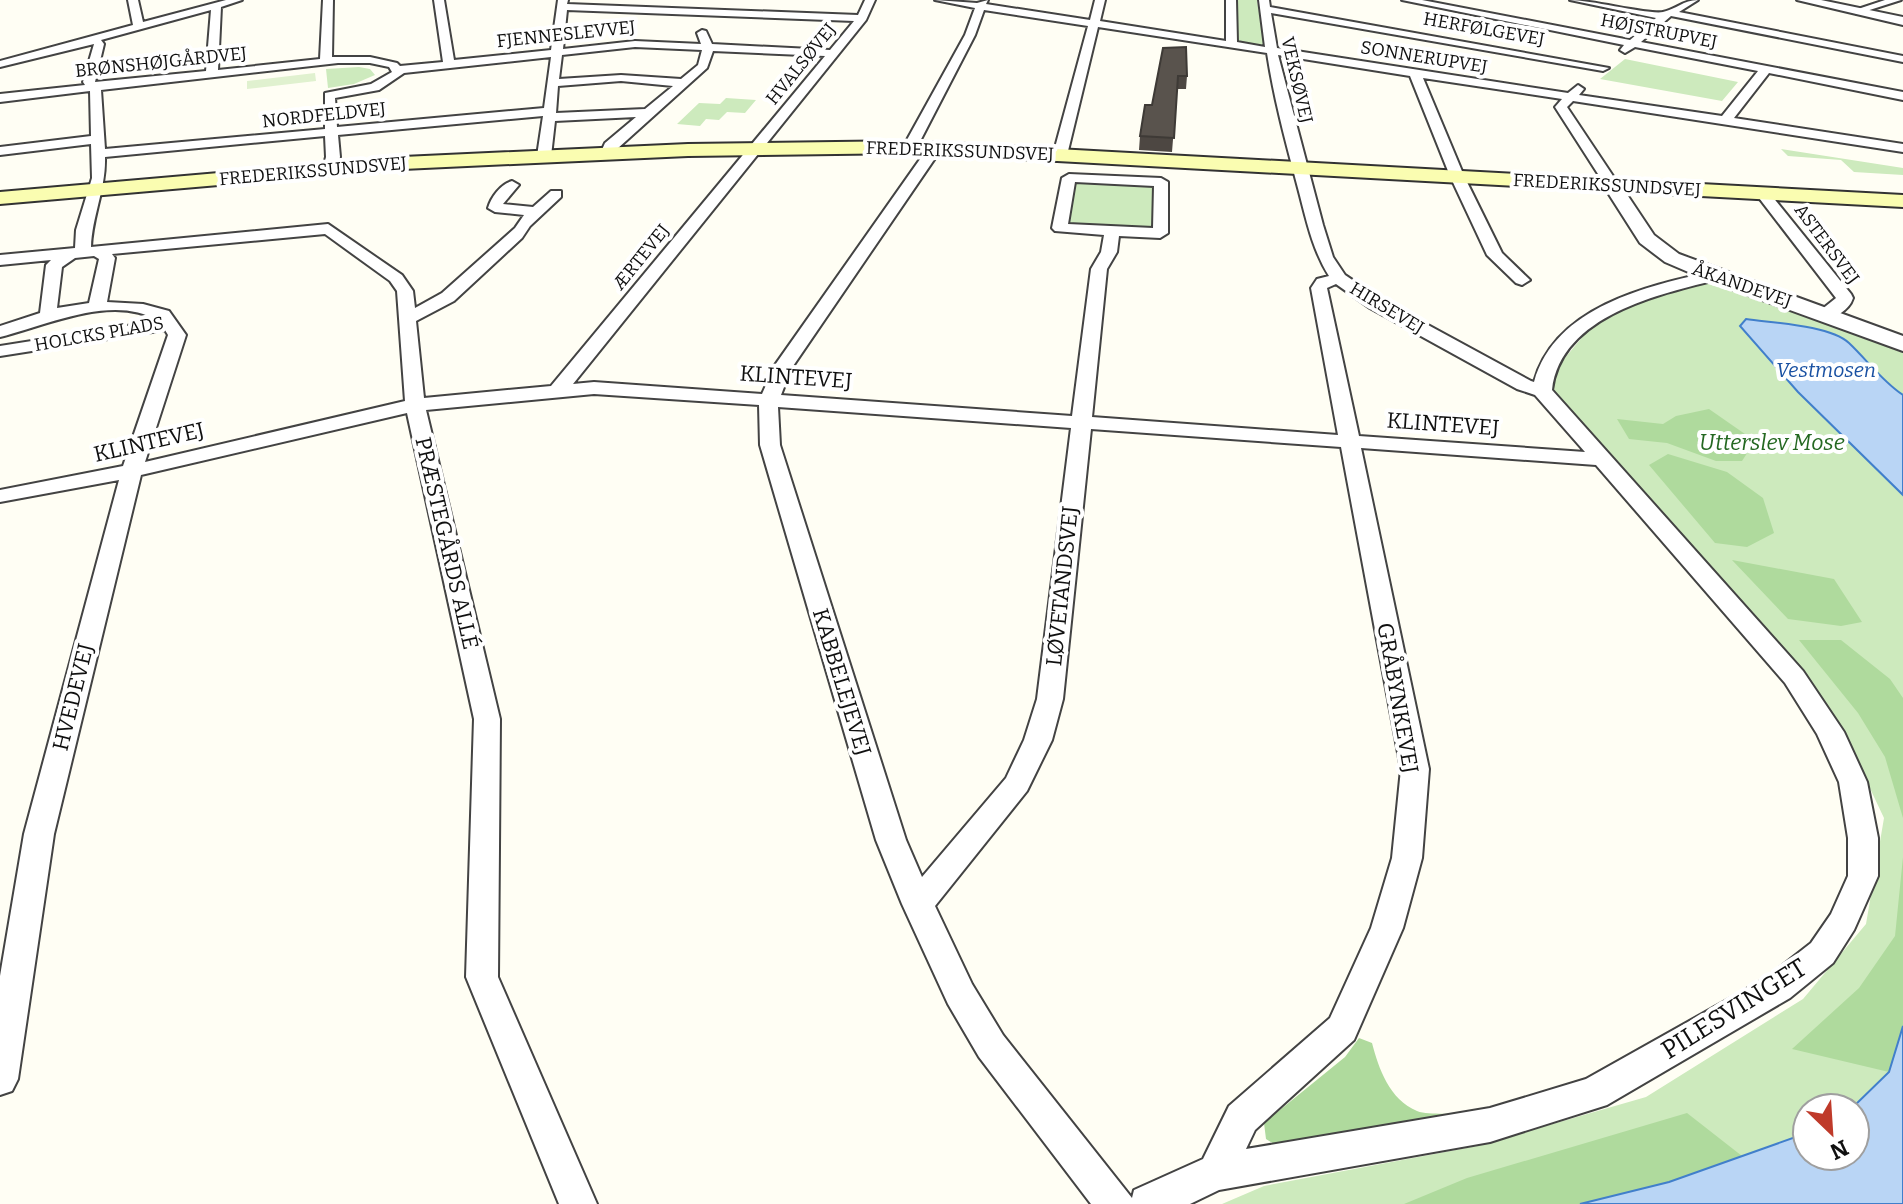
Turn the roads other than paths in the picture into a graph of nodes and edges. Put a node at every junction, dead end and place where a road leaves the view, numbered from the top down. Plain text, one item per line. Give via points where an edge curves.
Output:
1 (133, 0) edge
2 (237, 0) edge
3 (328, 0) edge
4 (439, 0) edge
5 (870, 0) edge
6 (940, 0) edge
7 (1100, 0) edge
8 (1231, 0) edge
9 (1407, 0) edge
10 (1575, 0) edge
11 (1693, 0) edge
12 (1803, 0) edge
13 (1896, 0) edge
14 (563, 3) edge
15 (982, 3) edge
16 (1264, 5) edge
17 (216, 6) junction
18 (693, 6) edge
19 (1857, 11) junction
20 (1667, 15) junction
21 (862, 18) junction
22 (1903, 21) edge
23 (1094, 24) junction
24 (143, 27) junction
25 (96, 40) junction
26 (1632, 44) junction
27 (1232, 46) junction
28 (708, 47) junction
29 (1271, 51) junction
30 (558, 52) junction
31 (833, 53) junction
32 (1903, 59) edge
33 (326, 61) junction
34 (0, 64) edge
35 (449, 65) junction
36 (1603, 68) junction
37 (1766, 69) junction
38 (398, 70) junction
39 (1415, 73) junction
40 (212, 74) junction
41 (555, 83) junction
42 (684, 83) junction
43 (93, 87) junction
44 (1903, 96) edge
45 (1569, 97) junction
46 (0, 98) edge
47 (648, 113) junction
48 (551, 114) junction
49 (1725, 121) junction
50 (333, 132) junction
51 (99, 147) junction
52 (923, 148) junction
53 (1903, 148) edge
54 (755, 149) junction
55 (0, 151) edge
56 (607, 154) junction
57 (1060, 155) junction
58 (544, 156) junction
59 (1123, 159) junction
60 (1298, 167) junction
61 (330, 168) junction
62 (1457, 176) junction
63 (1118, 180) junction
64 (512, 185) dead end
65 (1612, 185) junction
66 (97, 189) junction
67 (556, 194) dead end
68 (1763, 194) junction
69 (6, 197) edge
70 (1903, 201) edge
71 (534, 212) junction
72 (1112, 231) junction
73 (84, 252) junction
74 (0, 260) edge
75 (1714, 276) junction
76 (1339, 278) junction
77 (1522, 280) dead end
78 (97, 307) junction
79 (1825, 314) junction
80 (48, 315) junction
81 (409, 318) junction
82 (172, 324) junction
83 (0, 332) edge
84 (1903, 344) edge
85 (0, 351) edge
86 (558, 390) junction
87 (1542, 391) junction
88 (768, 400) junction
89 (415, 405) junction
90 (1081, 421) junction
91 (1348, 441) junction
92 (1598, 459) junction
93 (132, 471) junction
94 (0, 496) edge
95 (918, 904) junction
96 (0, 1079) edge
97 (1216, 1172) junction
98 (578, 1204) edge
99 (1115, 1204) edge
100 (1148, 1204) edge

1 - 24 street via 135,22
2 - 17 street
3 - 33 street
4 - 35 street
5 - 21 street, HVALSØVEJ
6 - 15 street, SONNERUPVEJ
7 - 23 street
8 - 27 street
9 - 26 street, HØJSTRUPVEJ
10 - 20 street
11 - 20 street
12 - 19 street
13 - 19 street
14 - 18 street
14 - 30 street
15 - 23 street, SONNERUPVEJ
15 - 52 street, KABBELEJEVEJ
16 - 29 street, VEKSØVEJ
16 - 36 street, HERFØLGEVEJ
17 - 24 street
17 - 40 street
18 - 21 street
18 - 28 street
19 - 22 street
20 - 26 street
20 - 32 street
21 - 31 street, HVALSØVEJ
23 - 27 street, SONNERUPVEJ
23 - 57 street
24 - 25 street
25 - 34 street
25 - 43 street, HOLCKS PLADS via 89,82
26 - 36 street
26 - 37 street, HØJSTRUPVEJ
27 - 29 street, SONNERUPVEJ
28 - 30 street, FJENNESLEVVEJ via 635,44
28 - 31 street, FJENNESLEVVEJ
28 - 42 street via 703,66
29 - 39 street, SONNERUPVEJ
29 - 60 street, VEKSØVEJ
30 - 35 street, FJENNESLEVVEJ
30 - 41 street
31 - 54 street, HVALSØVEJ
33 - 38 street, BRØNSHØJGÅRDVEJ via 380,61
33 - 40 street, BRØNSHØJGÅRDVEJ
35 - 38 street, FJENNESLEVVEJ
36 - 45 street
37 - 44 street, HØJSTRUPVEJ
37 - 49 street
38 - 50 street via 375,87 329,96
39 - 45 street, SONNERUPVEJ
39 - 62 street
40 - 43 street, BRØNSHØJGÅRDVEJ
41 - 42 street via 621,78
41 - 48 street
42 - 47 street
43 - 46 street, BRØNSHØJGÅRDVEJ
43 - 51 street, HOLCKS PLADS
45 - 49 street, SONNERUPVEJ
45 - 65 street via 1561,107
47 - 48 street, NORDFELDVEJ
47 - 56 street
48 - 50 street, NORDFELDVEJ
48 - 58 street
49 - 53 street, SONNERUPVEJ
50 - 51 street, NORDFELDVEJ
50 - 61 street
51 - 55 street, NORDFELDVEJ
51 - 66 street, HOLCKS PLADS
52 - 54 main road, FREDERIKSSUNDSVEJ
52 - 57 main road, FREDERIKSSUNDSVEJ
52 - 88 street, KABBELEJEVEJ via 782,369
54 - 56 main road, FREDERIKSSUNDSVEJ
54 - 86 street, ÆRTEVEJ
56 - 58 main road, FREDERIKSSUNDSVEJ
57 - 59 main road, FREDERIKSSUNDSVEJ
58 - 61 main road, FREDERIKSSUNDSVEJ
59 - 60 main road, FREDERIKSSUNDSVEJ
59 - 63 street
60 - 62 main road, FREDERIKSSUNDSVEJ
60 - 76 street, HIRSEVEJ via 1325,257
61 - 66 main road, FREDERIKSSUNDSVEJ
62 - 65 main road, FREDERIKSSUNDSVEJ
62 - 77 street via 1495,255
63 - 72 street via 1161,182 1160,233
63 - 72 street via 1069,178 1060,228
64 - 71 street via 495,208
65 - 68 main road, FREDERIKSSUNDSVEJ
65 - 75 street, ÅKANDEVEJ via 1647,239 1672,258
66 - 69 main road, FREDERIKSSUNDSVEJ
66 - 73 street, HOLCKS PLADS via 84,230
67 - 71 street
68 - 70 main road, FREDERIKSSUNDSVEJ
68 - 79 street, ASTERSVEJ via 1845,298
71 - 81 street via 517,235 448,297
72 - 90 street, LØVETANDSVEJ via 1099,269
73 - 74 street, PRÆSTEGÅRDS ALLÉ
73 - 78 street, HOLCKS PLADS via 107,258
73 - 80 street, HOLCKS PLADS via 54,265
73 - 81 street, PRÆSTEGÅRDS ALLÉ via 328,229 396,278 405,291
75 - 79 street, ÅKANDEVEJ
75 - 87 street via 1604,309 1560,348 1544,372
76 - 87 street, HIRSEVEJ via 1376,304
76 - 91 street, GRÅBYNKEVEJ via 1319,288
78 - 80 street, HOLCKS PLADS
78 - 82 street, HOLCKS PLADS via 147,309
79 - 84 street, ÅKANDEVEJ
80 - 83 street, HOLCKS PLADS
81 - 89 street, PRÆSTEGÅRDS ALLÉ
82 - 85 street, HOLCKS PLADS
82 - 93 street, HVEDEVEJ via 175,345
86 - 88 street, KLINTEVEJ
86 - 89 street, KLINTEVEJ
87 - 92 street, PILESVINGET
88 - 90 street, KLINTEVEJ
88 - 95 street, KABBELEJEVEJ via 765,421 773,455 891,840
89 - 93 street, KLINTEVEJ
89 - 98 street, PRÆSTEGÅRDS ALLÉ via 487,719 482,977
90 - 91 street, KLINTEVEJ
90 - 95 street, LØVETANDSVEJ via 1050,699 1038,740 1017,784
91 - 92 street, KLINTEVEJ
91 - 97 street, GRÅBYNKEVEJ via 1415,769 1407,858 1387,928 1342,1029 1242,1118
92 - 97 street, PILESVINGET via 1794,677 1830,732 1853,782 1863,838 1863,876 1843,921 1822,953 1778,988 1594,1093 1490,1125
93 - 94 street, KLINTEVEJ
93 - 96 street, HVEDEVEJ via 39,834
95 - 99 street, KABBELEJEVEJ via 991,1046
97 - 100 street, PILESVINGET

